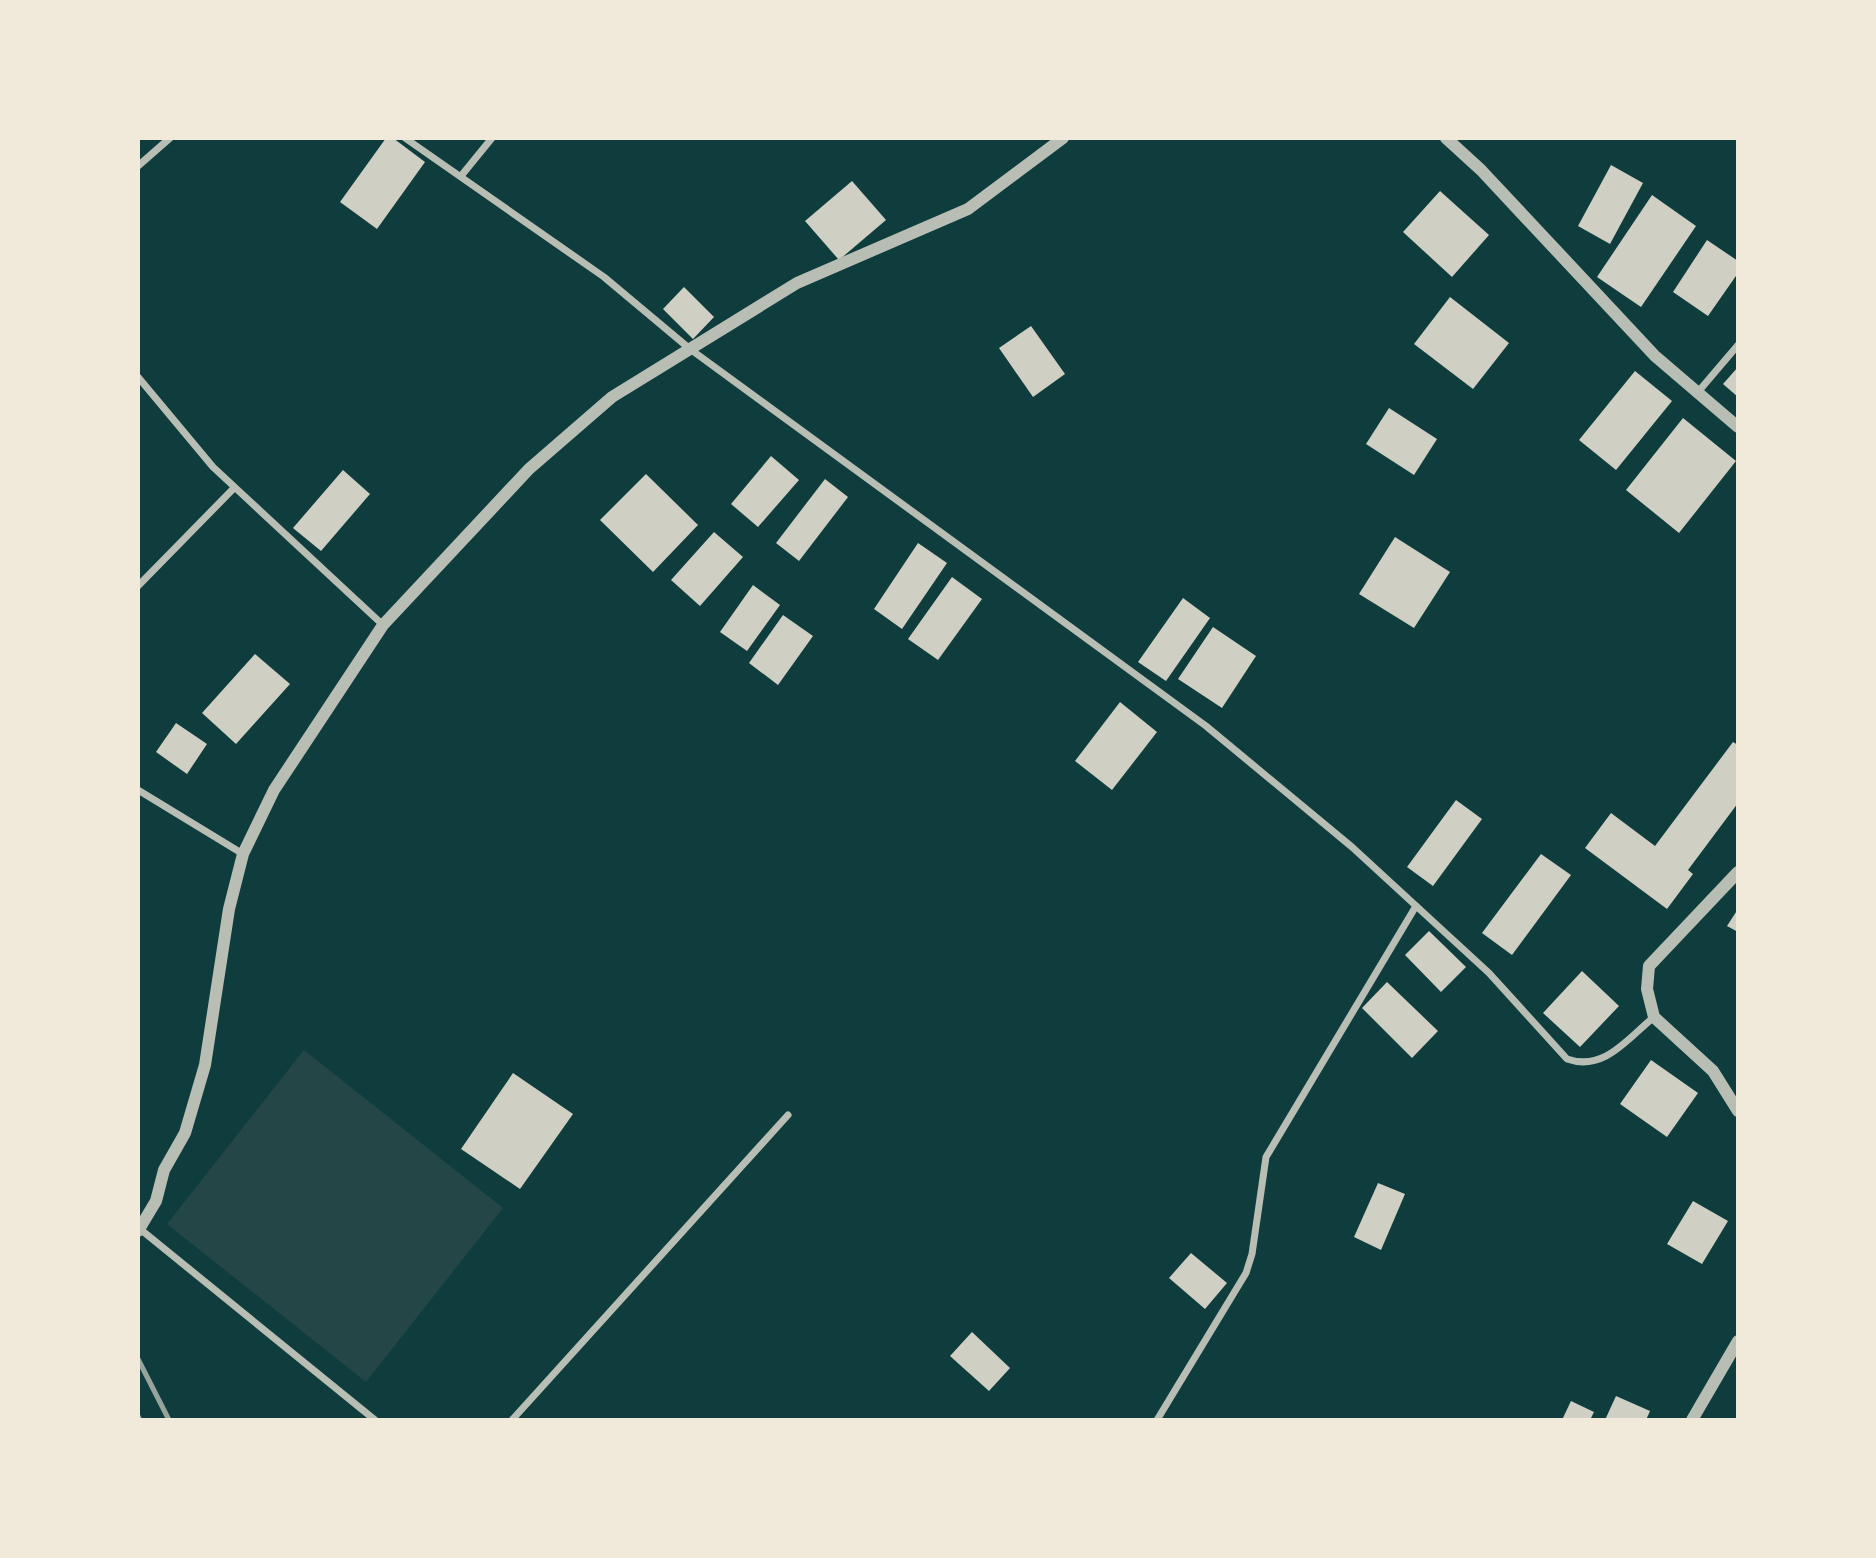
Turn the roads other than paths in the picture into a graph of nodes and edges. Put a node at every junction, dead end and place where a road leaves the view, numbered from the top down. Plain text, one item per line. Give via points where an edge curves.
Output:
1 (170, 138) edge
2 (405, 138) edge
3 (492, 138) edge
4 (1062, 138) edge
5 (1446, 138) edge
6 (138, 166) edge
7 (461, 176) junction
8 (1738, 345) edge
9 (690, 349) junction
10 (138, 377) edge
11 (1698, 392) junction
12 (1738, 427) edge
13 (234, 488) junction
14 (138, 586) edge
15 (383, 625) junction
16 (138, 790) edge
17 (243, 854) junction
18 (1738, 872) edge
19 (1416, 906) junction
20 (1654, 1017) junction
21 (1738, 1111) edge
22 (788, 1115) dead end
23 (139, 1230) edge
24 (1738, 1341) edge
25 (375, 1420) edge
26 (512, 1420) edge
27 (1157, 1420) edge
28 (1692, 1420) edge

1 - 6 street
2 - 7 street
3 - 7 street
4 - 9 street via 968,209 797,283
5 - 11 street via 1655,356
7 - 9 street via 604,278
8 - 11 street
9 - 15 street via 612,397 529,469
9 - 19 street via 1206,726 1352,846
10 - 13 street
11 - 12 street
13 - 14 street
13 - 15 street
15 - 17 street via 274,790
16 - 17 street
17 - 23 street via 229,909 205,1065 185,1133
18 - 20 street via 1649,966 1647,989
19 - 20 street via 1489,974 1567,1059 1581,1064 1599,1062
19 - 27 street via 1278,1132 1261,1175 1246,1273
20 - 21 street via 1713,1071
22 - 26 street
23 - 25 street
24 - 28 street

